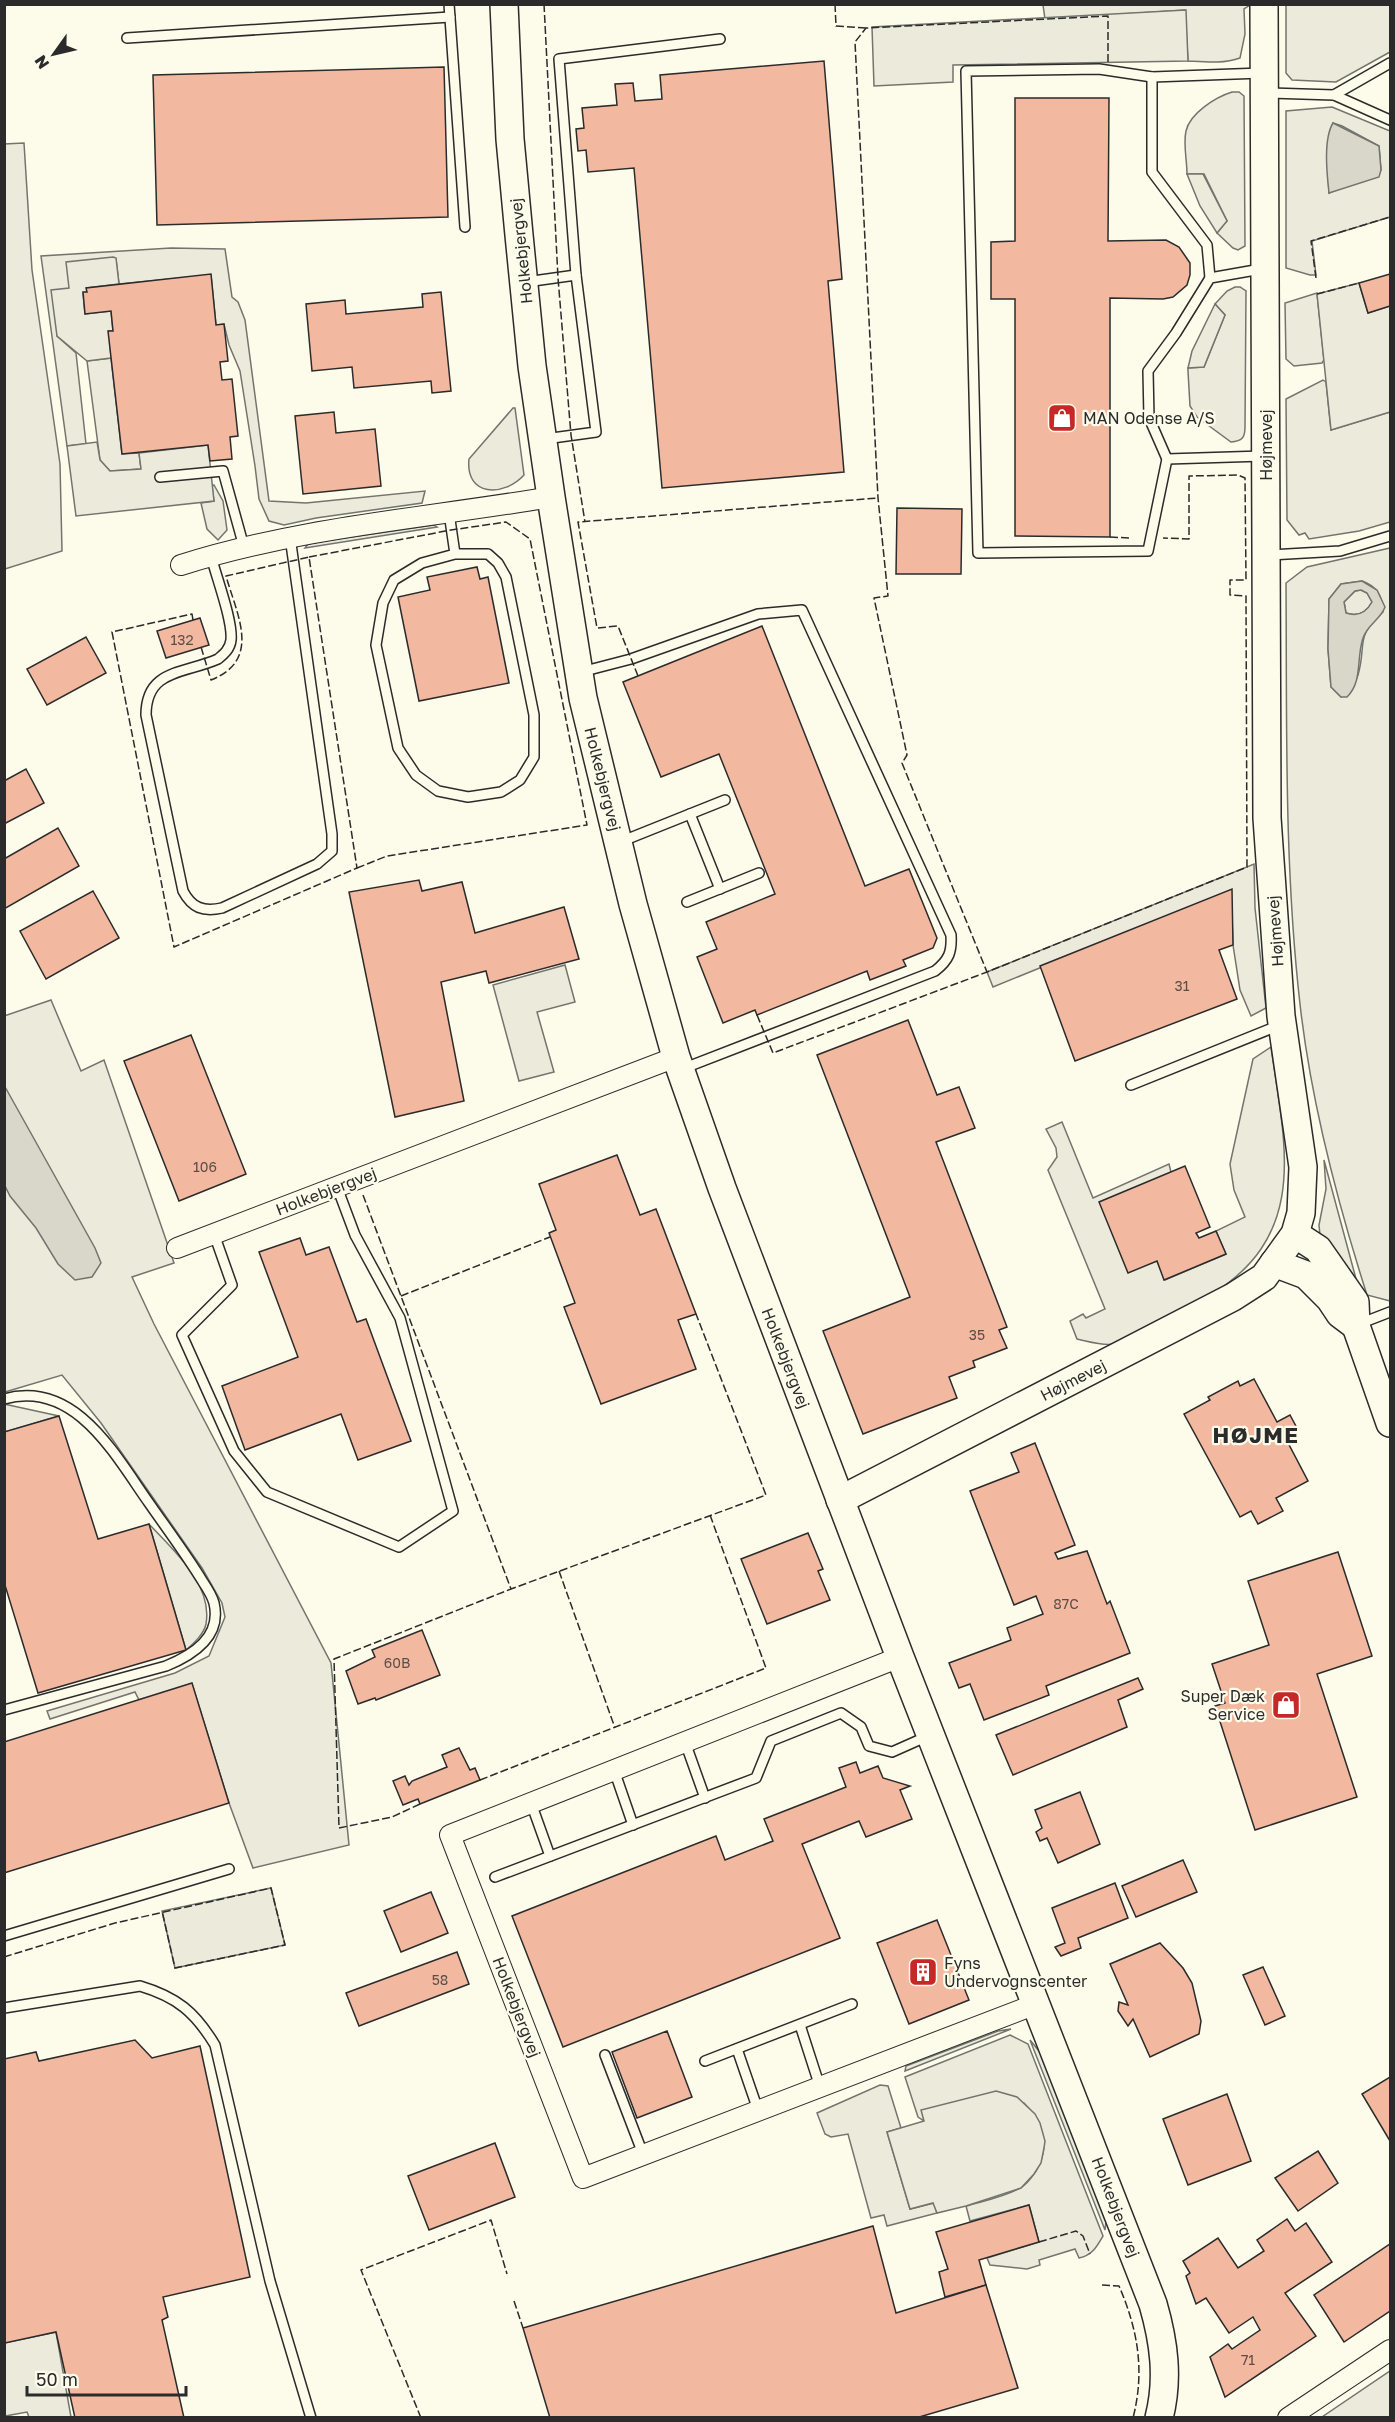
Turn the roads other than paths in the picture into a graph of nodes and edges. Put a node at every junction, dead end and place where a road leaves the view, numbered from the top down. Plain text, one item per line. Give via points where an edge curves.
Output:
1 (449, 4) edge
2 (504, 4) edge
3 (1264, 4) edge
4 (450, 17) junction
5 (128, 38) dead end
6 (720, 39) dead end
7 (1390, 63) edge
8 (1152, 78) junction
9 (1265, 83) junction
10 (1334, 95) junction
11 (1390, 120) edge
12 (465, 227) dead end
13 (1265, 268) junction
14 (576, 275) junction
15 (1210, 278) junction
16 (524, 282) junction
17 (543, 439) junction
18 (1266, 456) junction
19 (1167, 459) junction
20 (160, 477) dead end
21 (550, 497) junction
22 (449, 513) junction
23 (1390, 536) edge
24 (290, 537) junction
25 (244, 548) junction
26 (455, 554) junction
27 (1266, 555) junction
28 (211, 556) junction
29 (181, 565) dead end
30 (579, 673) junction
31 (724, 800) dead end
32 (690, 814) junction
33 (618, 843) junction
34 (759, 873) dead end
35 (720, 889) junction
36 (687, 902) dead end
37 (1282, 1024) junction
38 (678, 1064) junction
39 (1131, 1085) dead end
40 (337, 1187) junction
41 (214, 1234) junction
42 (1295, 1234) junction
43 (177, 1248) dead end
44 (1274, 1263) junction
45 (1390, 1312) edge
46 (1356, 1326) junction
47 (4, 1399) edge
48 (1390, 1423) edge
49 (840, 1500) junction
50 (900, 1656) junction
51 (4, 1710) edge
52 (931, 1735) junction
53 (685, 1742) junction
54 (614, 1770) junction
55 (705, 1798) junction
56 (531, 1803) junction
57 (633, 1825) junction
58 (550, 1856) junction
59 (229, 1869) dead end
60 (495, 1876) dead end
61 (4, 1936) edge
62 (852, 2004) dead end
63 (1036, 2004) junction
64 (4, 2008) edge
65 (800, 2025) junction
66 (737, 2049) junction
67 (605, 2055) dead end
68 (705, 2061) dead end
69 (820, 2087) junction
70 (758, 2110) junction
71 (643, 2154) junction
72 (1390, 2349) edge
73 (311, 2418) edge
74 (1159, 2418) edge
75 (1288, 2418) edge

1 - 4 lane
2 - 16 street, Holkebjergvej via 510,139
3 - 9 street, Højmevej
4 - 5 lane
4 - 12 lane
6 - 14 lane via 559,59
7 - 10 lane
8 - 9 lane
8 - 15 lane via 1152,172 1207,245
8 - 19 lane via 1099,69 966,71 978,553 1148,551
9 - 10 lane
9 - 13 street, Højmevej
10 - 11 lane
13 - 15 lane
13 - 18 street, Højmevej
14 - 16 lane
14 - 17 lane via 596,432
15 - 19 lane via 1148,371 1149,418
16 - 17 street, Holkebjergvej
17 - 21 street, Holkebjergvej
18 - 19 lane
18 - 27 street, Højmevej
20 - 25 lane via 224,471
21 - 22 street
21 - 30 street, Holkebjergvej
22 - 24 street
22 - 26 lane
23 - 27 lane via 1340,551
24 - 25 street
24 - 28 lane via 332,850 317,864 222,909 209,911 188,901 183,891 146,701 150,689 160,680 218,659 231,642
25 - 28 street
26 - 26 lane via 422,563 394,580 382,603 376,645 399,748 416,775 438,791 468,796 501,792 520,780 534,757 534,715 506,578 488,554
27 - 37 street, Højmevej via 1267,818
28 - 29 street
30 - 33 street, Holkebjergvej
30 - 38 lane via 758,614 802,610 951,935 951,952 935,971
31 - 32 lane
32 - 33 lane
32 - 35 lane
33 - 38 street, Holkebjergvej
34 - 35 lane
35 - 36 lane
37 - 39 lane
37 - 42 street, Højmevej via 1303,1167 1301,1214
38 - 40 street, Holkebjergvej
38 - 49 street, Holkebjergvej
40 - 41 street, Holkebjergvej
40 - 41 lane via 355,1236 400,1318 453,1511 399,1547 267,1492 234,1451 182,1335 232,1285
41 - 43 street, Holkebjergvej
42 - 44 street, Højmevej
42 - 46 street via 1318,1249 1342,1281 1355,1302
44 - 46 street via 1306,1275 1340,1314
44 - 49 street, Højmevej via 1264,1276 1233,1297
45 - 46 lane
46 - 48 street
47 - 51 lane via 38,1395 64,1404 105,1440 199,1574 214,1603 215,1621 200,1648 184,1659
49 - 50 street, Holkebjergvej
50 - 52 street, Holkebjergvej
50 - 53 street, Holkebjergvej
52 - 55 lane via 892,1752 869,1746 861,1727 841,1713 771,1741 756,1778
52 - 63 street, Holkebjergvej
53 - 54 street, Holkebjergvej
53 - 55 lane
54 - 56 street, Holkebjergvej
54 - 57 lane
55 - 57 lane
56 - 58 lane
56 - 71 street, Holkebjergvej via 450,1835 583,2178
57 - 58 lane
58 - 60 lane
59 - 61 lane
62 - 65 lane
63 - 69 street, Holkebjergvej
63 - 74 street, Holkebjergvej via 1155,2313 1164,2354
64 - 73 lane via 140,1986 160,1991 201,2022 214,2044 270,2281
65 - 66 lane
65 - 69 lane
66 - 68 lane
66 - 70 lane
67 - 71 lane
69 - 70 street, Holkebjergvej
70 - 71 street, Holkebjergvej
72 - 75 street

